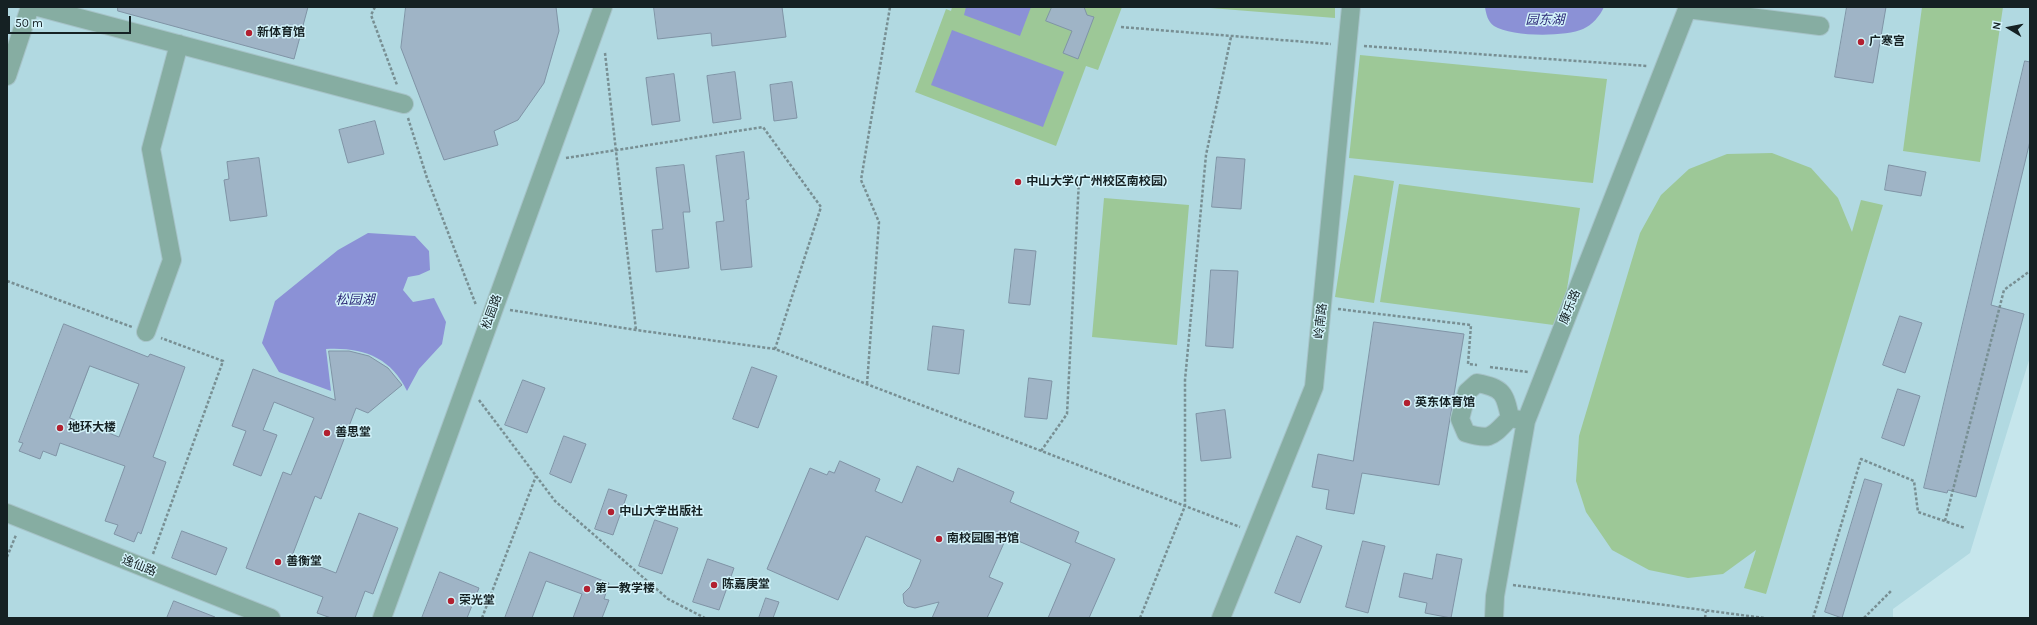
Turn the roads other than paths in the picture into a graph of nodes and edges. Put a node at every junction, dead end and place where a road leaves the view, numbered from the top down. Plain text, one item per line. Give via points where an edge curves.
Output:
1 (30, 7) edge
2 (38, 7) edge
3 (603, 7) edge
4 (1351, 7) edge
5 (1687, 8) edge
6 (1820, 26) dead end
7 (179, 44) junction
8 (7, 76) edge
9 (404, 104) road end
10 (146, 332) road end
11 (14, 516) edge
12 (271, 618) edge
13 (382, 618) edge
14 (1221, 618) edge
15 (1494, 618) edge

1 - 8 street
2 - 7 street
3 - 13 street, 松园路
4 - 14 street, 岭南路 via 1314,387
5 - 6 street
5 - 15 street, 康乐路 via 1544,375 1518,419
7 - 9 street
7 - 10 street via 151,149 172,260
11 - 12 street, 逸仙路

